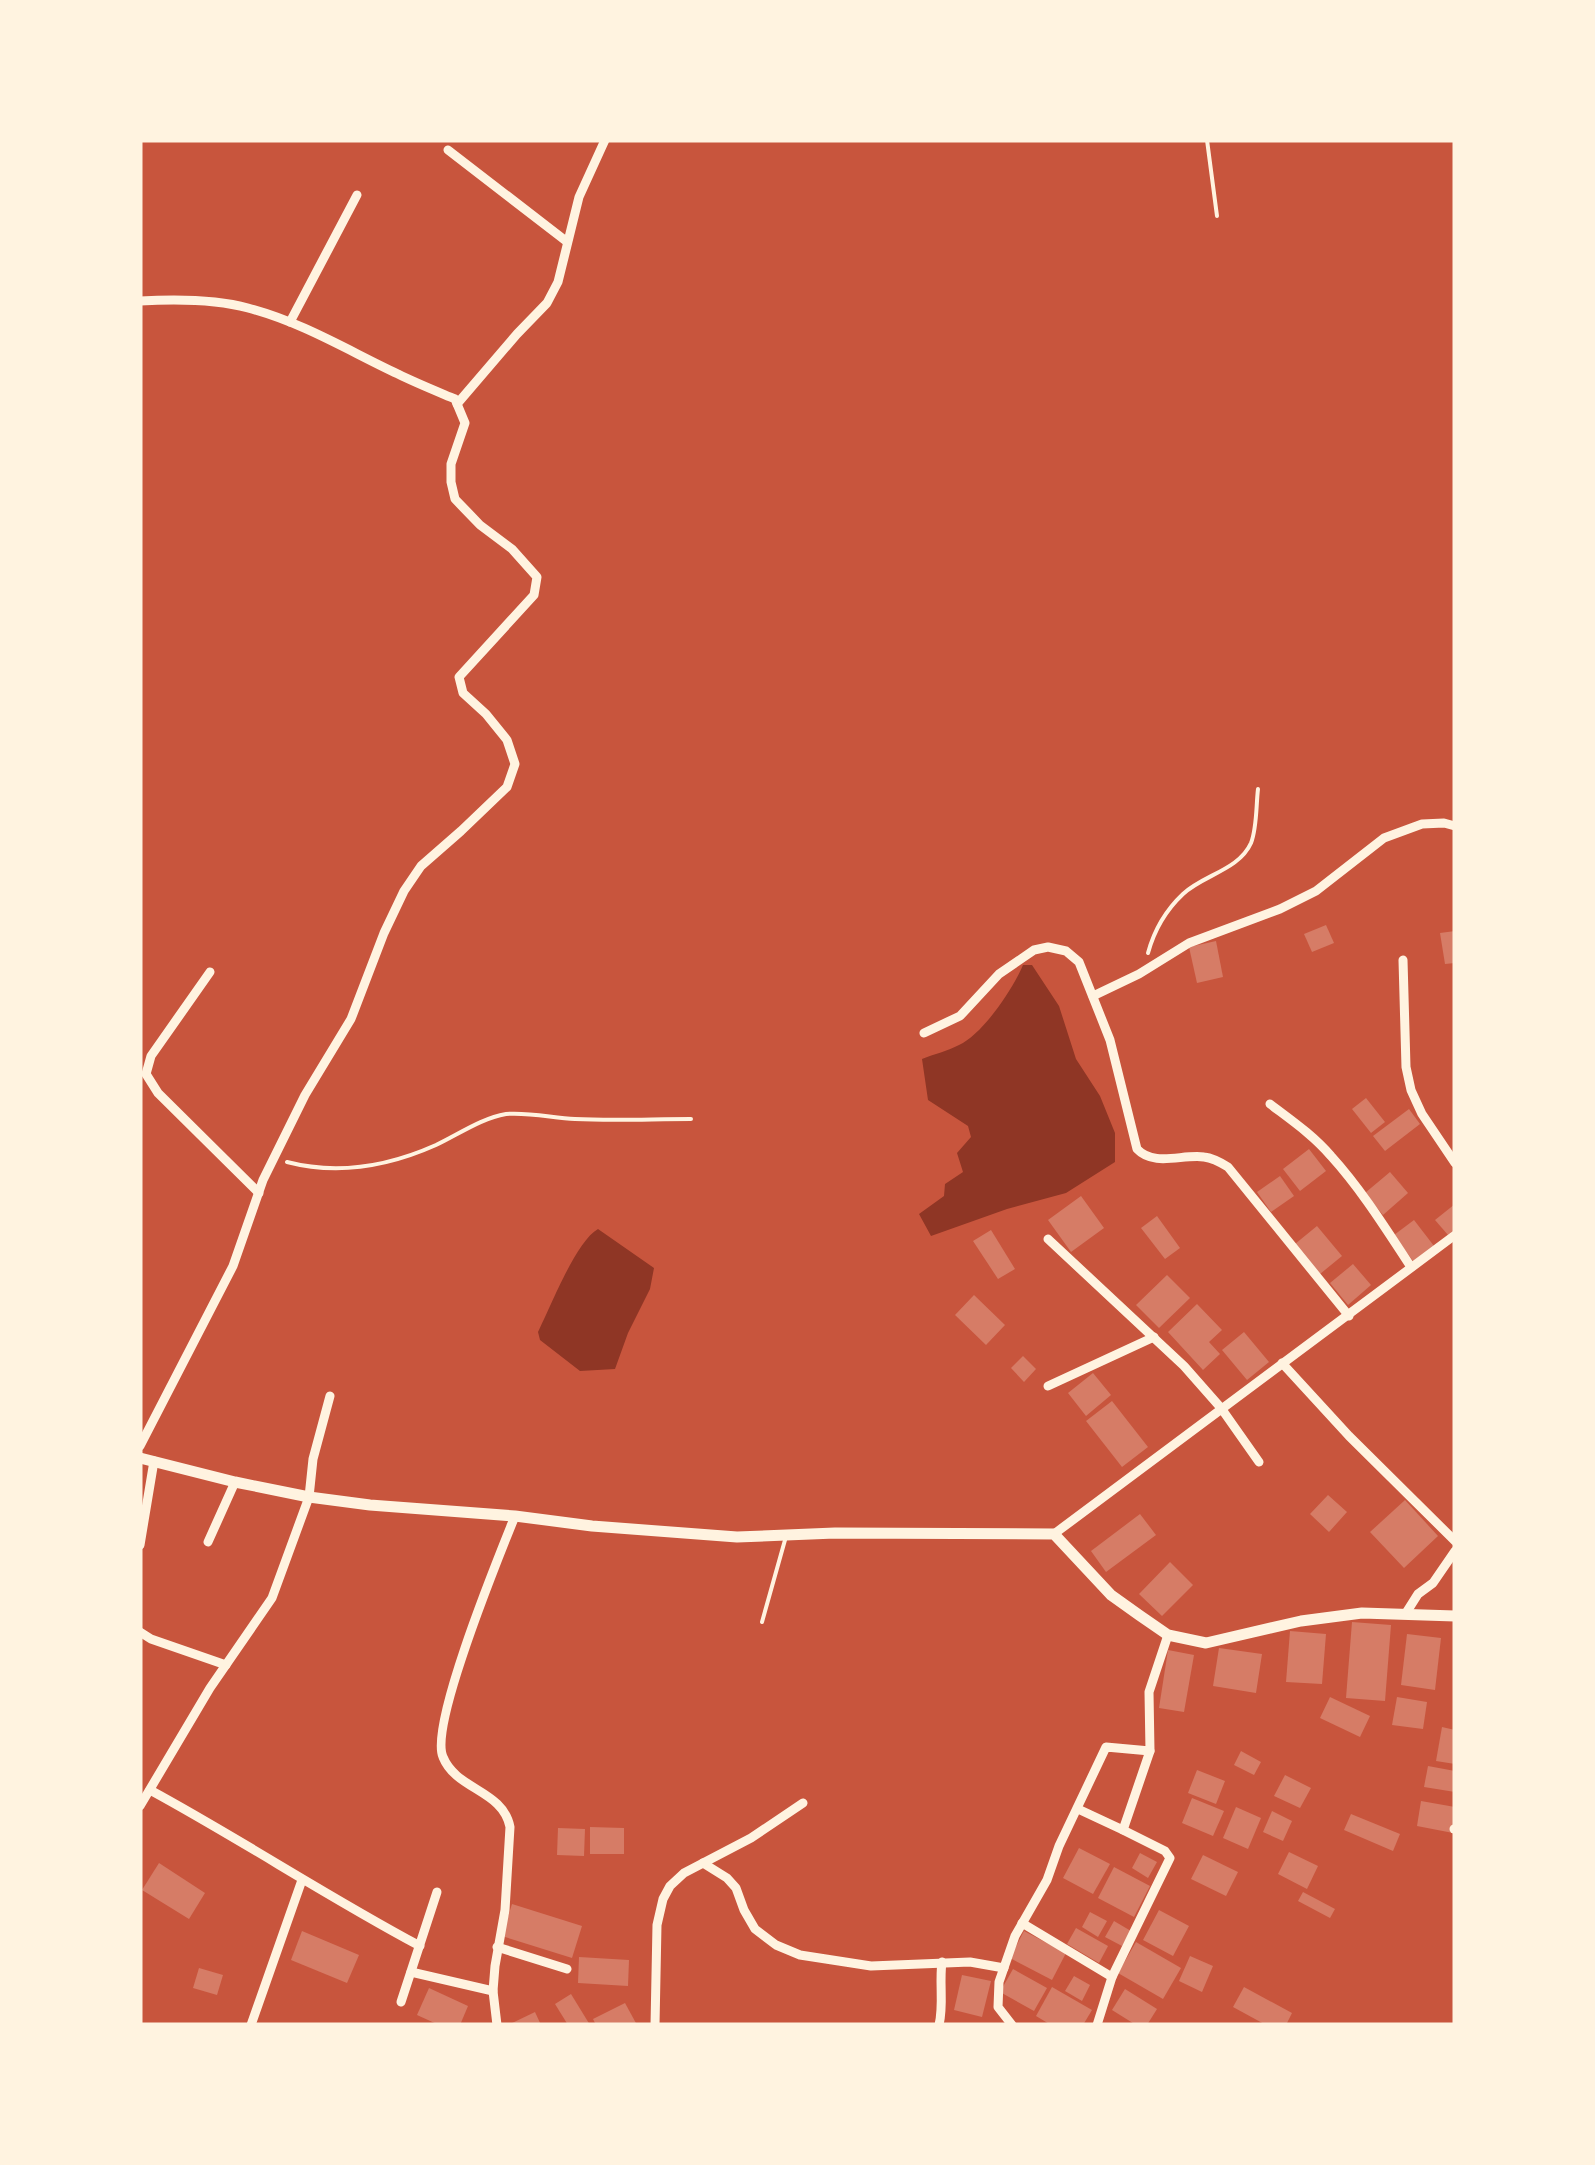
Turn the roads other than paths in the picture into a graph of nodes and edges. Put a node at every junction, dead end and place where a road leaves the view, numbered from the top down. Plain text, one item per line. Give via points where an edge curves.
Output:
1 (605, 140) edge
2 (448, 150) dead end
3 (357, 194) dead end
4 (566, 241) junction
5 (140, 302) edge
6 (290, 322) junction
7 (457, 404) junction
8 (1455, 826) edge
9 (1402, 960) dead end
10 (210, 972) dead end
11 (1093, 996) junction
12 (924, 1033) dead end
13 (1270, 1104) dead end
14 (1455, 1163) edge
15 (259, 1193) junction
16 (1455, 1235) edge
17 (1048, 1239) dead end
18 (1411, 1267) junction
19 (1349, 1316) junction
20 (1154, 1337) junction
21 (1282, 1363) junction
22 (1048, 1386) dead end
23 (330, 1396) dead end
24 (1221, 1408) junction
25 (140, 1446) edge
26 (140, 1458) edge
27 (154, 1461) junction
28 (1260, 1462) dead end
29 (234, 1482) junction
30 (310, 1497) junction
31 (514, 1516) junction
32 (1054, 1534) junction
33 (786, 1535) junction
34 (1455, 1541) edge
35 (208, 1542) dead end
36 (140, 1545) edge
37 (1455, 1551) edge
38 (1406, 1613) junction
39 (1455, 1616) edge
40 (762, 1622) dead end
41 (140, 1632) edge
42 (1168, 1635) junction
43 (226, 1664) junction
44 (1150, 1751) junction
45 (150, 1790) junction
46 (803, 1803) dead end
47 (140, 1806) edge
48 (1078, 1809) junction
49 (1123, 1830) junction
50 (704, 1863) junction
51 (302, 1880) junction
52 (437, 1892) dead end
53 (1022, 1923) junction
54 (420, 1946) junction
55 (498, 1947) junction
56 (942, 1962) junction
57 (567, 1968) dead end
58 (1004, 1968) junction
59 (411, 1972) junction
60 (1112, 1978) junction
61 (493, 1990) junction
62 (401, 2002) dead end
63 (496, 2021) edge
64 (251, 2025) edge
65 (486, 2025) edge
66 (655, 2025) edge
67 (939, 2025) edge
68 (1012, 2025) edge
69 (1097, 2025) edge

1 - 4 street
2 - 4 street
3 - 6 street
4 - 7 street via 547,303
5 - 6 street via 222,304
6 - 7 street
7 - 15 street via 464,423 451,464 455,499 537,577 534,595 459,677 463,693 507,740 514,764 506,787 421,866 404,892 350,1019
8 - 11 street via 1422,824 1384,838 1316,891 1189,943
9 - 14 street via 1411,1090
10 - 15 street via 151,1056 146,1074
11 - 12 street via 1079,962 1066,951 1034,950 999,974 960,1016
11 - 19 street via 1136,1149 1158,1159 1206,1157 1228,1167
13 - 18 street via 1332,1156
15 - 25 street via 234,1266
16 - 18 street
17 - 20 street
18 - 19 street
19 - 21 street
20 - 22 street
20 - 24 street
21 - 24 street
21 - 34 street
23 - 30 street
24 - 28 street
24 - 32 street
26 - 27 street
27 - 29 street
27 - 36 street
29 - 30 street
29 - 35 street
30 - 31 street
30 - 43 street via 272,1598
31 - 33 street via 737,1537
31 - 55 street via 440,1741 454,1774 508,1816 506,1910
32 - 33 street
32 - 42 street via 1111,1595
33 - 40 lane
37 - 38 street
38 - 39 street
38 - 42 street via 1301,1621 1206,1643
41 - 43 street
42 - 44 street via 1148,1692
43 - 45 street
44 - 48 street via 1106,1748
44 - 49 street
45 - 47 street
45 - 51 street
46 - 50 street
48 - 49 street
48 - 53 street
49 - 60 street via 1170,1858
50 - 56 street via 736,1888 755,1928 800,1955 871,1966
50 - 66 street via 684,1873 663,1899
51 - 54 street
51 - 64 street
52 - 54 street
53 - 58 street
53 - 60 street
54 - 59 street
55 - 57 street
55 - 61 street
56 - 58 street
56 - 67 street
58 - 68 street via 998,2007
59 - 61 street
59 - 62 street
60 - 69 street
61 - 63 street
63 - 65 street

